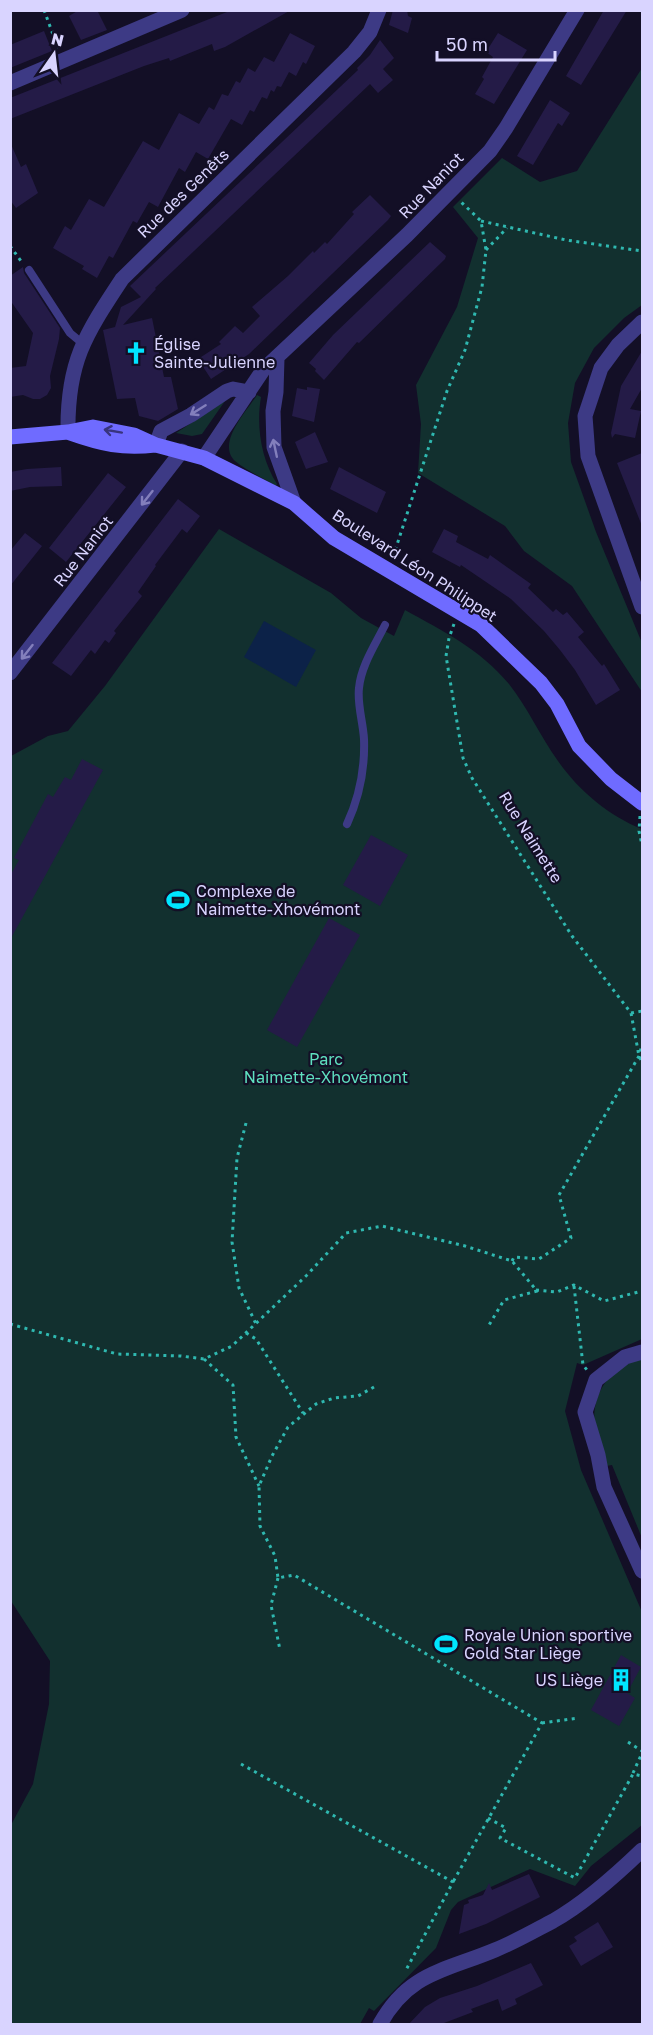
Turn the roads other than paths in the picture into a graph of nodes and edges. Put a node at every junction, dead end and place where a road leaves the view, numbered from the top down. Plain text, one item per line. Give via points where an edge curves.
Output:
1 (182, 10) edge
2 (380, 10) edge
3 (577, 10) edge
4 (10, 83) edge
5 (29, 270) road end
6 (642, 321) edge
7 (82, 343) junction
8 (277, 358) junction
9 (249, 392) junction
10 (68, 432) junction
11 (10, 436) edge
12 (156, 445) junction
13 (182, 452) junction
14 (204, 458) junction
15 (294, 503) junction
16 (642, 606) edge
17 (385, 625) dead end
18 (10, 673) edge
19 (642, 803) edge
20 (347, 824) dead end
21 (642, 1352) edge
22 (642, 1571) edge
23 (642, 1850) edge
24 (380, 2025) edge

1 - 4 street
2 - 7 street, Rue des Genêts via 370,32 354,52 122,279
3 - 8 street, Rue Naniot via 490,151
5 - 7 lane via 70,333
6 - 16 street via 601,368 585,416 588,456
7 - 10 street, Rue des Genêts via 69,390
8 - 9 street, Rue Naniot via 263,370
15 -> 8 street via 273,447
9 -> 12 street via 227,391 161,431
9 - 14 street, Rue Naniot
10 - 11 street, Boulevard Léon Philippet
10 - 12 street, Boulevard Léon Philippet via 93,427 134,435
12 - 13 street, Boulevard Léon Philippet
13 - 14 street, Boulevard Léon Philippet
13 -> 18 street, Rue Naniot
14 - 15 street, Boulevard Léon Philippet
15 - 19 street, Boulevard Léon Philippet via 334,538 481,625 542,683 579,746 610,779
17 - 20 lane via 366,662 359,689 364,740 361,777
21 - 22 street via 626,1357 596,1380 585,1412 604,1487
23 - 24 street via 601,1887 554,1920 496,1950 402,1985

